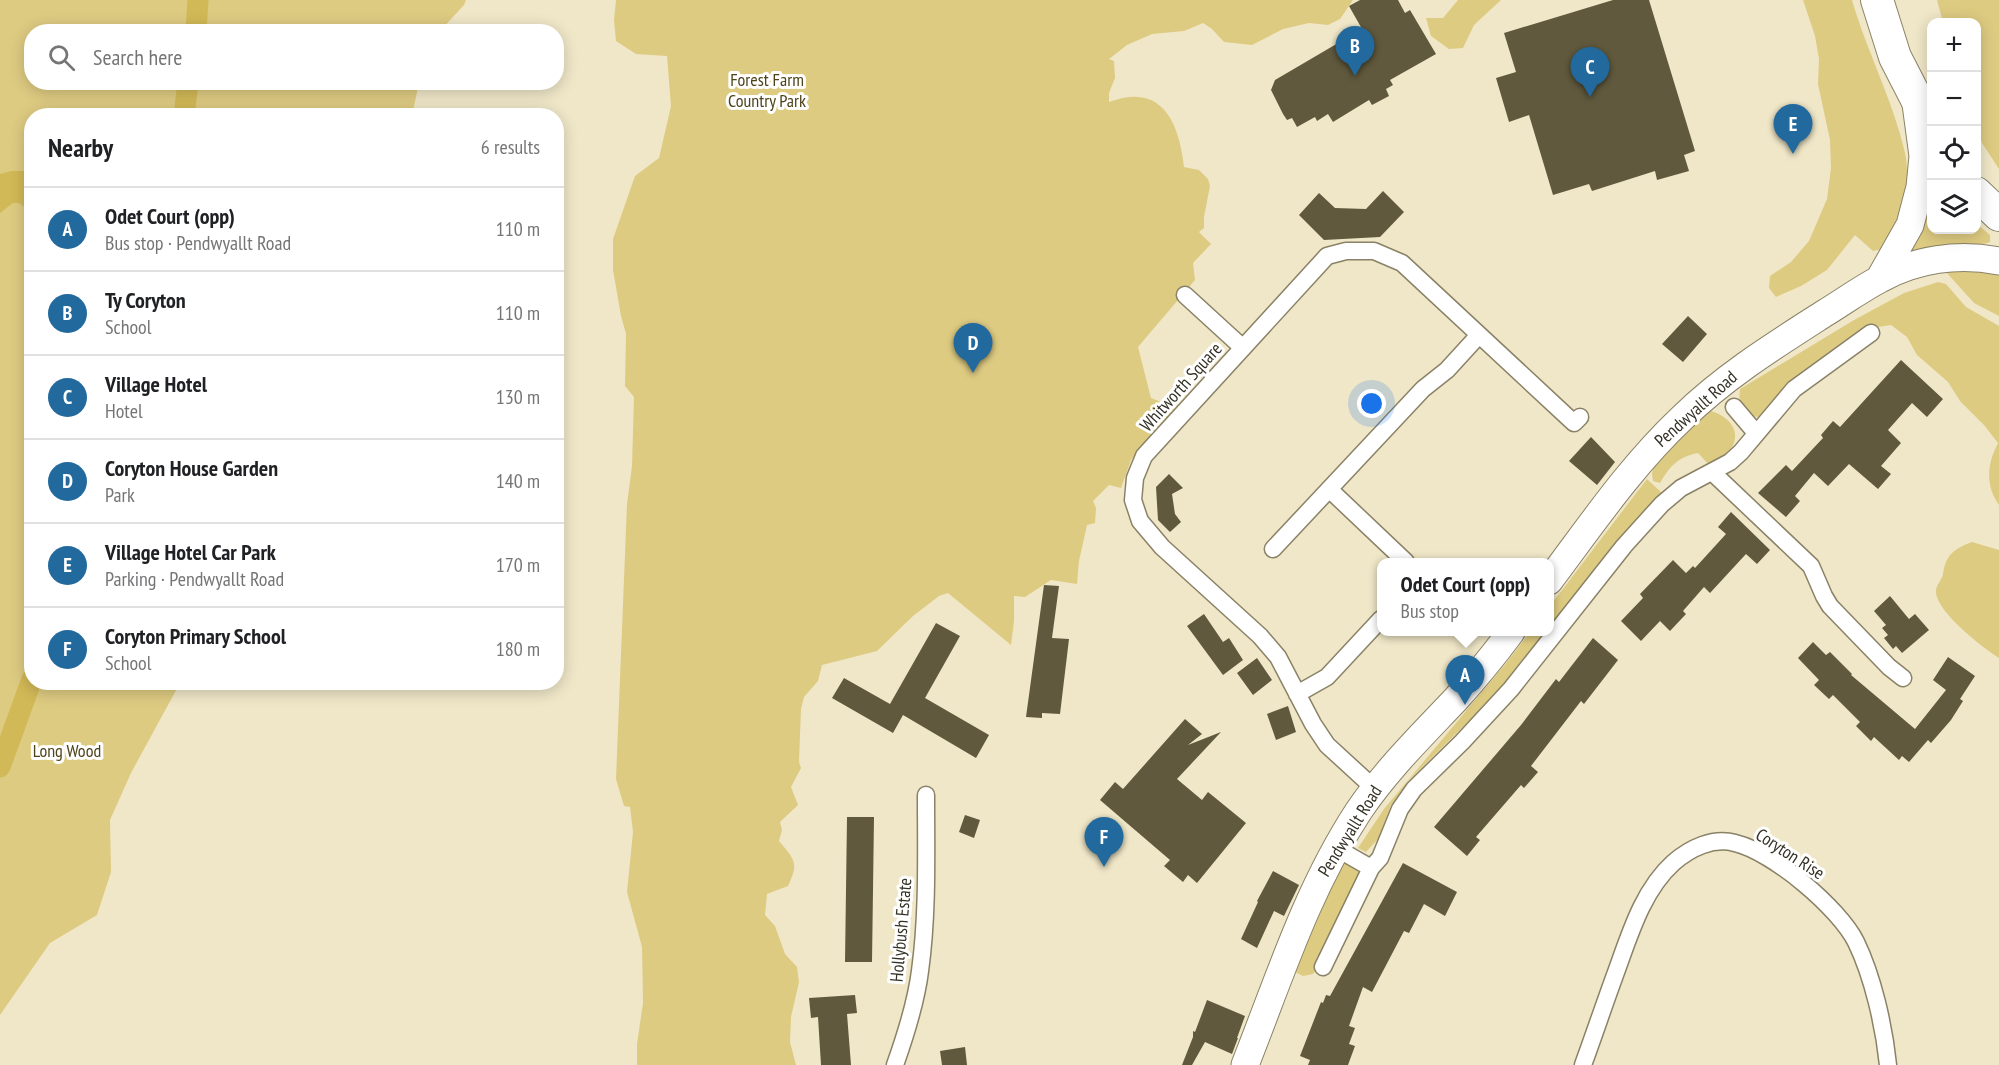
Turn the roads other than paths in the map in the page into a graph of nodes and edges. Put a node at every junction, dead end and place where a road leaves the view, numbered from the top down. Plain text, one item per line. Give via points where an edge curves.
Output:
1 (1877, 0) edge
2 (1916, 100) junction
3 (1930, 126) edge
4 (1981, 197) edge
5 (1999, 215) edge
6 (1999, 261) edge
7 (1880, 278) junction
8 (1185, 295) dead end
9 (1872, 333) dead end
10 (1479, 335) junction
11 (1243, 348) junction
12 (1734, 407) dead end
13 (1580, 417) dead end
14 (1756, 433) junction
15 (1712, 472) junction
16 (1329, 489) junction
17 (1273, 549) dead end
18 (1402, 558) edge
19 (1554, 574) edge
20 (1377, 623) edge
21 (1554, 635) edge
22 (1508, 636) edge
23 (1553, 636) edge
24 (1903, 678) dead end
25 (1297, 694) junction
26 (1375, 789) junction
27 (926, 795) dead end
28 (1336, 848) junction
29 (1371, 868) junction
30 (1323, 967) dead end
31 (895, 1065) edge
32 (1245, 1065) edge
33 (1583, 1065) edge
34 (1888, 1065) edge

1 - 2 highway via 1895,57
2 - 3 highway
2 - 7 main road, Pendwyallt Road via 1923,156 1920,187 1910,225
4 - 5 highway
6 - 7 main road, Pendwyallt Road via 1929,259
7 - 19 main road, Pendwyallt Road via 1749,362 1682,418 1618,489
8 - 11 street
9 - 14 street via 1794,389
10 - 11 street, Whitworth Square via 1402,263 1374,251 1346,251 1327,256
10 - 13 street, Whitworth Square via 1574,423
10 - 16 street
11 - 25 street, Whitworth Square via 1144,456 1133,500 1140,521 1162,547 1278,657
12 - 14 street
14 - 15 street via 1730,462
15 - 21 street via 1681,488 1662,504
15 - 24 street via 1811,566 1830,606
16 - 17 street
16 - 18 street
20 - 25 street via 1327,677
22 - 26 main road, Pendwyallt Road
23 - 29 street via 1511,689 1414,789 1400,809 1380,858
25 - 26 street, Whitworth Square via 1327,745
26 - 28 main road, Pendwyallt Road
27 - 31 street, Hollybush Estate via 926,889 920,971 908,1030
28 - 29 street
28 - 32 main road, Pendwyallt Road via 1292,942
29 - 30 street
33 - 34 street, Coryton Rise via 1644,902 1656,883 1686,853 1719,841 1754,850 1778,865 1814,892 1846,925 1857,944 1874,996

